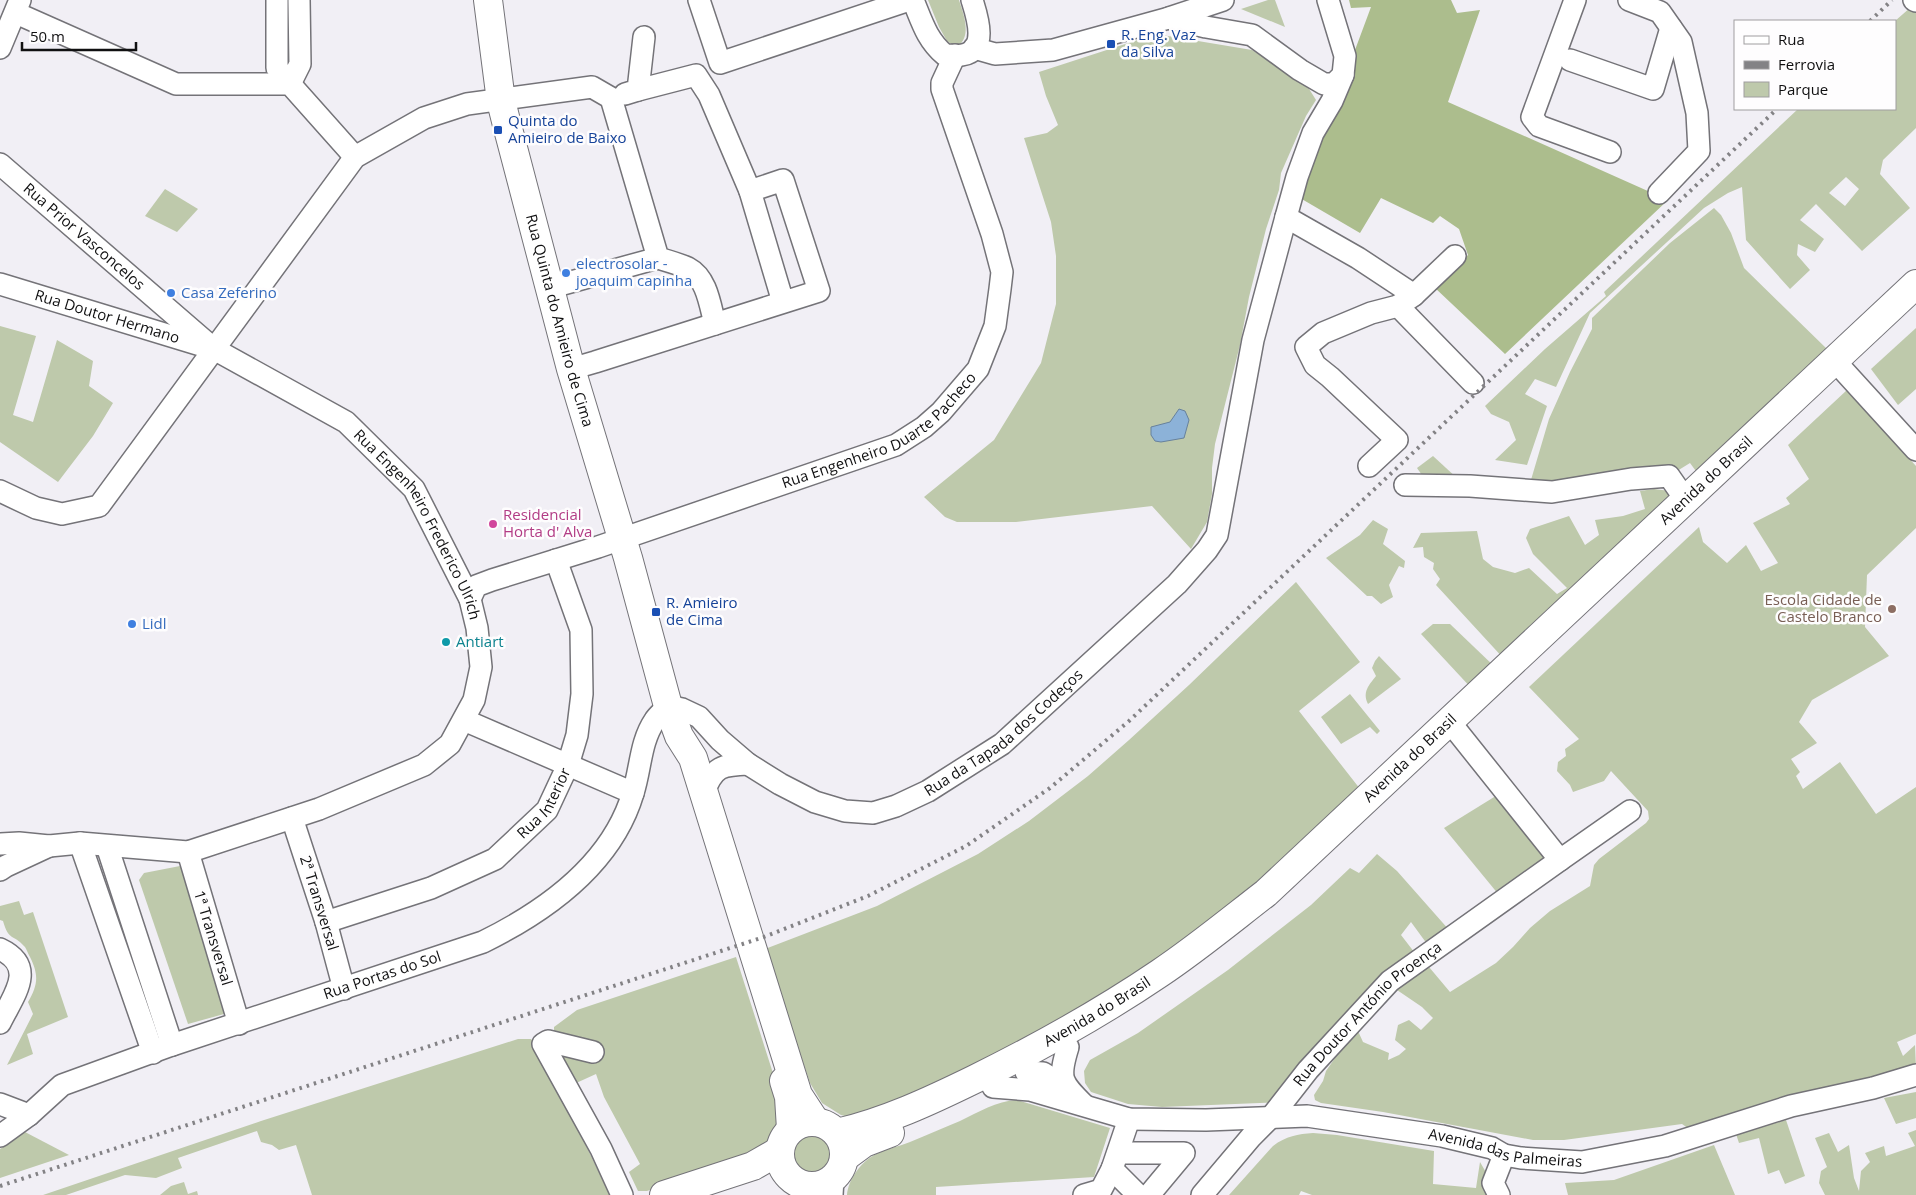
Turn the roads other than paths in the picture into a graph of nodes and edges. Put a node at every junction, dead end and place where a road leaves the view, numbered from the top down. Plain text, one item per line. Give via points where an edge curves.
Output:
1 (277, 0) edge
2 (299, 0) edge
3 (488, 0) edge
4 (699, 0) edge
5 (909, 0) edge
6 (913, 0) edge
7 (972, 0) edge
8 (1223, 0) edge
9 (1328, 0) edge
10 (1575, 0) edge
11 (1629, 0) edge
12 (18, 6) edge
13 (1169, 18) junction
14 (1671, 28) junction
15 (644, 37) dead end
16 (0, 48) edge
17 (964, 52) junction
18 (1570, 60) dead end
19 (1343, 75) junction
20 (290, 84) junction
21 (638, 90) junction
22 (611, 98) junction
23 (501, 101) junction
24 (1610, 152) dead end
25 (355, 156) junction
26 (0, 164) edge
27 (750, 191) junction
28 (1659, 193) dead end
29 (1286, 217) junction
30 (1455, 256) dead end
31 (658, 258) junction
32 (0, 284) edge
33 (1916, 284) edge
34 (549, 288) junction
35 (1406, 301) junction
36 (783, 302) junction
37 (1916, 306) edge
38 (715, 324) junction
39 (214, 349) junction
40 (1839, 365) junction
41 (571, 370) junction
42 (1473, 383) dead end
43 (1916, 450) edge
44 (1369, 466) dead end
45 (1404, 485) dead end
46 (0, 492) edge
47 (1685, 499) junction
48 (622, 538) junction
49 (556, 560) junction
50 (470, 599) junction
51 (668, 706) junction
52 (464, 720) junction
53 (1454, 727) junction
54 (679, 736) junction
55 (568, 764) junction
56 (748, 764) junction
57 (704, 792) junction
58 (633, 793) junction
59 (1630, 811) dead end
60 (292, 818) junction
61 (80, 843) junction
62 (0, 844) edge
63 (49, 846) junction
64 (107, 846) junction
65 (188, 852) junction
66 (1560, 860) junction
67 (0, 870) edge
68 (326, 922) junction
69 (0, 949) edge
70 (344, 989) junction
71 (0, 1023) edge
72 (239, 1024) junction
73 (1068, 1047) junction
74 (162, 1049) junction
75 (593, 1052) dead end
76 (1025, 1073) junction
77 (1916, 1075) edge
78 (1064, 1086) junction
79 (0, 1104) edge
80 (1086, 1107) junction
81 (29, 1115) junction
82 (1272, 1116) junction
83 (1129, 1118) junction
84 (0, 1136) edge
85 (1504, 1155) junction
86 (1115, 1161) junction
87 (814, 1162) edge
88 (622, 1195) edge
89 (664, 1195) edge
90 (715, 1195) edge
91 (1084, 1195) edge
92 (1138, 1195) edge
93 (1149, 1195) edge
94 (1202, 1195) edge
95 (1499, 1195) edge

1 - 20 street via 277,68
2 - 20 street via 300,64
3 - 23 main road, Rua Quinta do Amieiro de Cima
4 - 5 street via 720,63
6 - 17 street via 934,46 945,55
7 - 17 street, Rua Engenheiro Duarte Pacheco via 979,24 979,38
8 - 13 street
9 - 19 street via 1345,56
10 - 24 street via 1532,117 1539,126
11 - 14 street via 1660,12
12 - 16 street
12 - 20 street via 176,84
13 - 17 street via 1053,50 995,54
13 - 19 street via 1252,35 1324,84 1334,84
14 - 18 street via 1653,89
14 - 28 street via 1681,42 1697,113 1699,151
15 - 21 street
17 - 48 street, Rua Engenheiro Duarte Pacheco via 942,83 942,89 1002,272 995,326 978,369 941,412 896,445
19 - 29 street via 1313,132
20 - 25 street
21 - 22 street
21 - 27 street via 696,75 709,95
22 - 23 street via 592,87
22 - 31 street
23 - 25 street via 467,104 424,118
23 - 34 main road, Rua Quinta do Amieiro de Cima
25 - 39 street
26 - 39 street, Rua Prior Vasconcelos
27 - 36 street
27 - 36 street via 783,180 819,291
29 - 35 street via 1358,258
29 - 56 street, Rua da Tapada dos Codeços via 1253,340 1217,536 1176,584 1002,744 928,791 896,806 873,813 845,811 815,802
30 - 35 street
31 - 34 street
31 - 38 street via 689,268 700,277
32 - 39 street, Rua Doutor Hermano
33 - 40 main road, Avenida do Brasil
34 - 41 main road, Rua Quinta do Amieiro de Cima
35 - 42 street
35 - 44 street via 1323,333 1306,347 1315,365 1397,440
36 - 38 street
37 - 40 main road, Avenida do Brasil
38 - 41 street
39 - 46 street via 99,506 62,514 36,508
39 - 50 street, Rua Engenheiro Frederico Ulrich via 346,422 414,489
40 - 43 street
40 - 47 main road, Avenida do Brasil
40 - 53 main road, Avenida do Brasil
41 - 48 main road, Rua Quinta do Amieiro de Cima
45 - 47 street via 1552,492 1669,476
47 - 53 main road, Avenida do Brasil
48 - 49 street, Rua Engenheiro Duarte Pacheco
48 - 51 main road, Rua Quinta do Amieiro de Cima
49 - 50 street, Rua Engenheiro Duarte Pacheco via 476,586
49 - 55 street, Rua Interior via 581,630 582,694
50 - 52 street, Rua Engenheiro Frederico Ulrich via 481,667 474,700
51 - 54 main road, Rua Quinta do Amieiro de Cima
51 - 56 street, Rua da Tapada dos Codeços via 699,717
51 - 58 street, Rua Portas do Sol via 655,719 647,737
52 - 55 street
52 - 60 street, Rua Engenheiro Frederico Ulrich via 450,744 424,765
53 - 66 street
53 - 73 main road, Avenida do Brasil via 1276,905 1170,986
53 - 76 main road, Avenida do Brasil via 1266,893 1161,973 1098,1012
54 - 57 main road via 693,758
54 - 87 main road via 684,768 789,1097
55 - 58 street
55 - 68 street, Rua Interior via 547,810 495,859 431,888
56 - 57 street via 726,765 714,772
57 - 87 main road via 798,1094
58 - 70 street, Rua Portas do Sol via 605,848 572,884 538,911 483,942
59 - 66 street, Rua Doutor António Proença
60 - 65 street, Rua Engenheiro Frederico Ulrich
60 - 68 street, 2ª Transversal
61 - 63 street, Rua Engenheiro Frederico Ulrich
61 - 64 street, Rua Engenheiro Frederico Ulrich
61 - 74 street
62 - 63 street, Rua Engenheiro Frederico Ulrich
63 - 67 street, Rua Engenheiro Frederico Ulrich
64 - 65 street, Rua Engenheiro Frederico Ulrich
64 - 74 street
65 - 72 street, 1ª Transversal
66 - 82 street, Rua Doutor António Proença via 1390,980 1308,1070
68 - 70 street, 2ª Transversal
69 - 71 street via 13,955 20,968 20,984
70 - 72 street, Rua Portas do Sol
72 - 74 street, Rua Portas do Sol
73 - 76 main road, Avenida do Brasil
73 - 78 street via 1062,1068
74 - 81 street, Rua Portas do Sol via 62,1085
75 - 88 street via 548,1041 544,1044
76 - 78 street, Avenida das Palmeiras via 1044,1073
76 - 80 street, Avenida das Palmeiras
76 - 87 main road, Avenida do Brasil via 932,1118
76 - 87 main road, Avenida do Brasil via 926,1103 859,1128
77 - 85 street, Avenida das Palmeiras via 1791,1106 1665,1146 1582,1162
78 - 80 street, Avenida das Palmeiras
79 - 81 street
80 - 83 street, Avenida das Palmeiras
81 - 84 street, Rua Portas do Sol
82 - 83 street, Avenida das Palmeiras via 1206,1120
82 - 85 street, Avenida das Palmeiras via 1307,1116 1442,1136 1492,1148
82 - 94 street, Rua Doutor António Proença
83 - 86 street
85 - 95 street via 1493,1183
86 - 91 street via 1101,1190
86 - 92 street
86 - 93 street via 1184,1153
87 - 89 main road, Avenida do Brasil via 753,1166
87 - 90 main road, Avenida do Brasil

